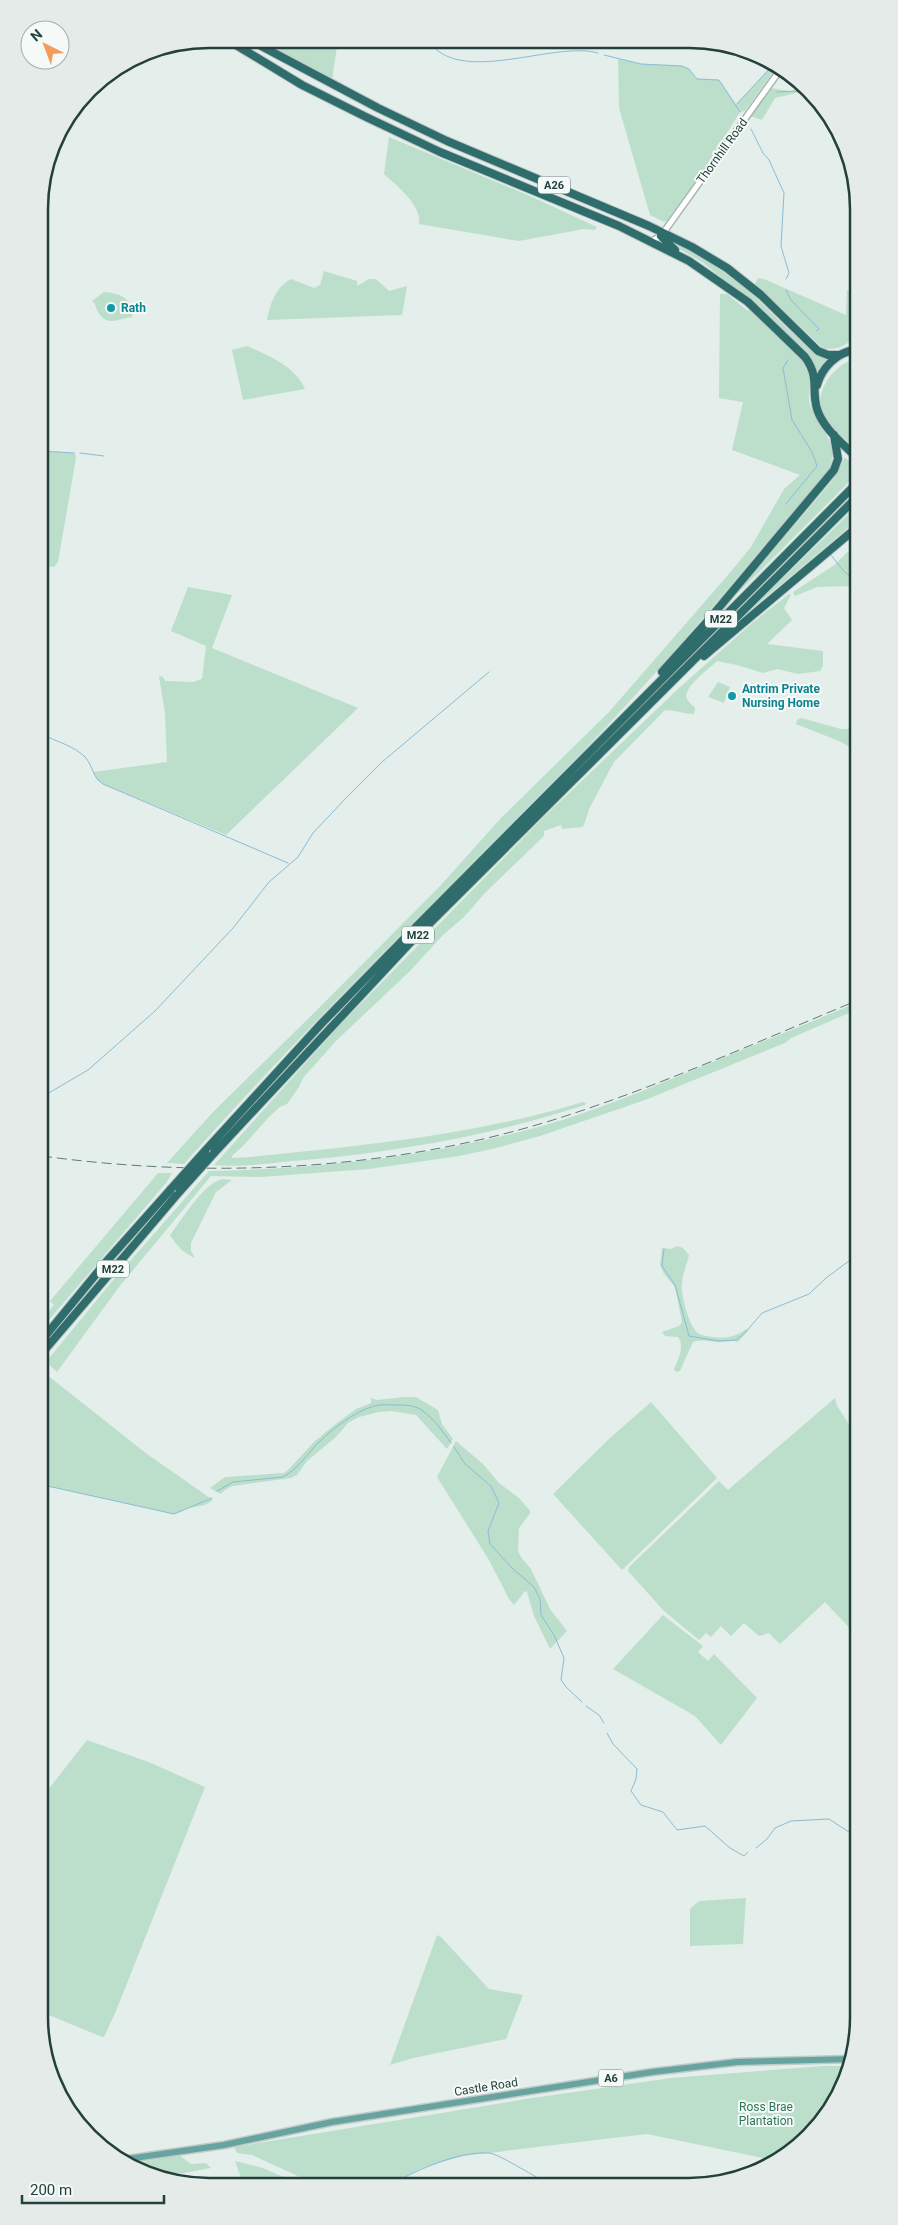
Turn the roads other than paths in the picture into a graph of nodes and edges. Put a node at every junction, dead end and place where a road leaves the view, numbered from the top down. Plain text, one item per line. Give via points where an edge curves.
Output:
1 (241, 48) edge
2 (265, 48) edge
3 (777, 74) edge
4 (444, 146) junction
5 (662, 234) junction
6 (652, 242) junction
7 (706, 271) junction
8 (850, 351) edge
9 (840, 355) junction
10 (816, 392) junction
11 (834, 435) junction
12 (850, 451) edge
13 (850, 490) edge
14 (850, 503) edge
15 (850, 533) edge
16 (629, 724) junction
17 (588, 753) junction
18 (48, 1333) edge
19 (48, 1347) edge
20 (845, 2059) edge
21 (132, 2158) edge

1 - 4 highway, A26 via 331,100
2 - 4 highway, A26
3 - 5 street, Thornhill Road
4 - 5 highway, A26
4 - 6 highway, A26 via 466,163
5 - 6 street
5 - 7 highway via 668,245
5 - 9 highway, A26 via 727,268 761,295 818,351
6 - 7 highway, A26
7 - 10 highway, A26 via 752,306 801,352 813,370
8 - 9 highway
9 - 10 highway via 825,369
10 - 11 highway, A26 via 819,415
11 - 12 highway, A26
11 - 17 highway via 838,459 834,470 706,623
13 - 17 highway, M22
14 - 16 highway, M22
15 - 16 highway
16 - 19 highway, M22, bridge via 408,945 214,1153
17 - 18 highway, M22, bridge via 374,969 204,1151
20 - 21 main road, Castle Road / A6 via 722,2063 652,2072 332,2122 224,2145

